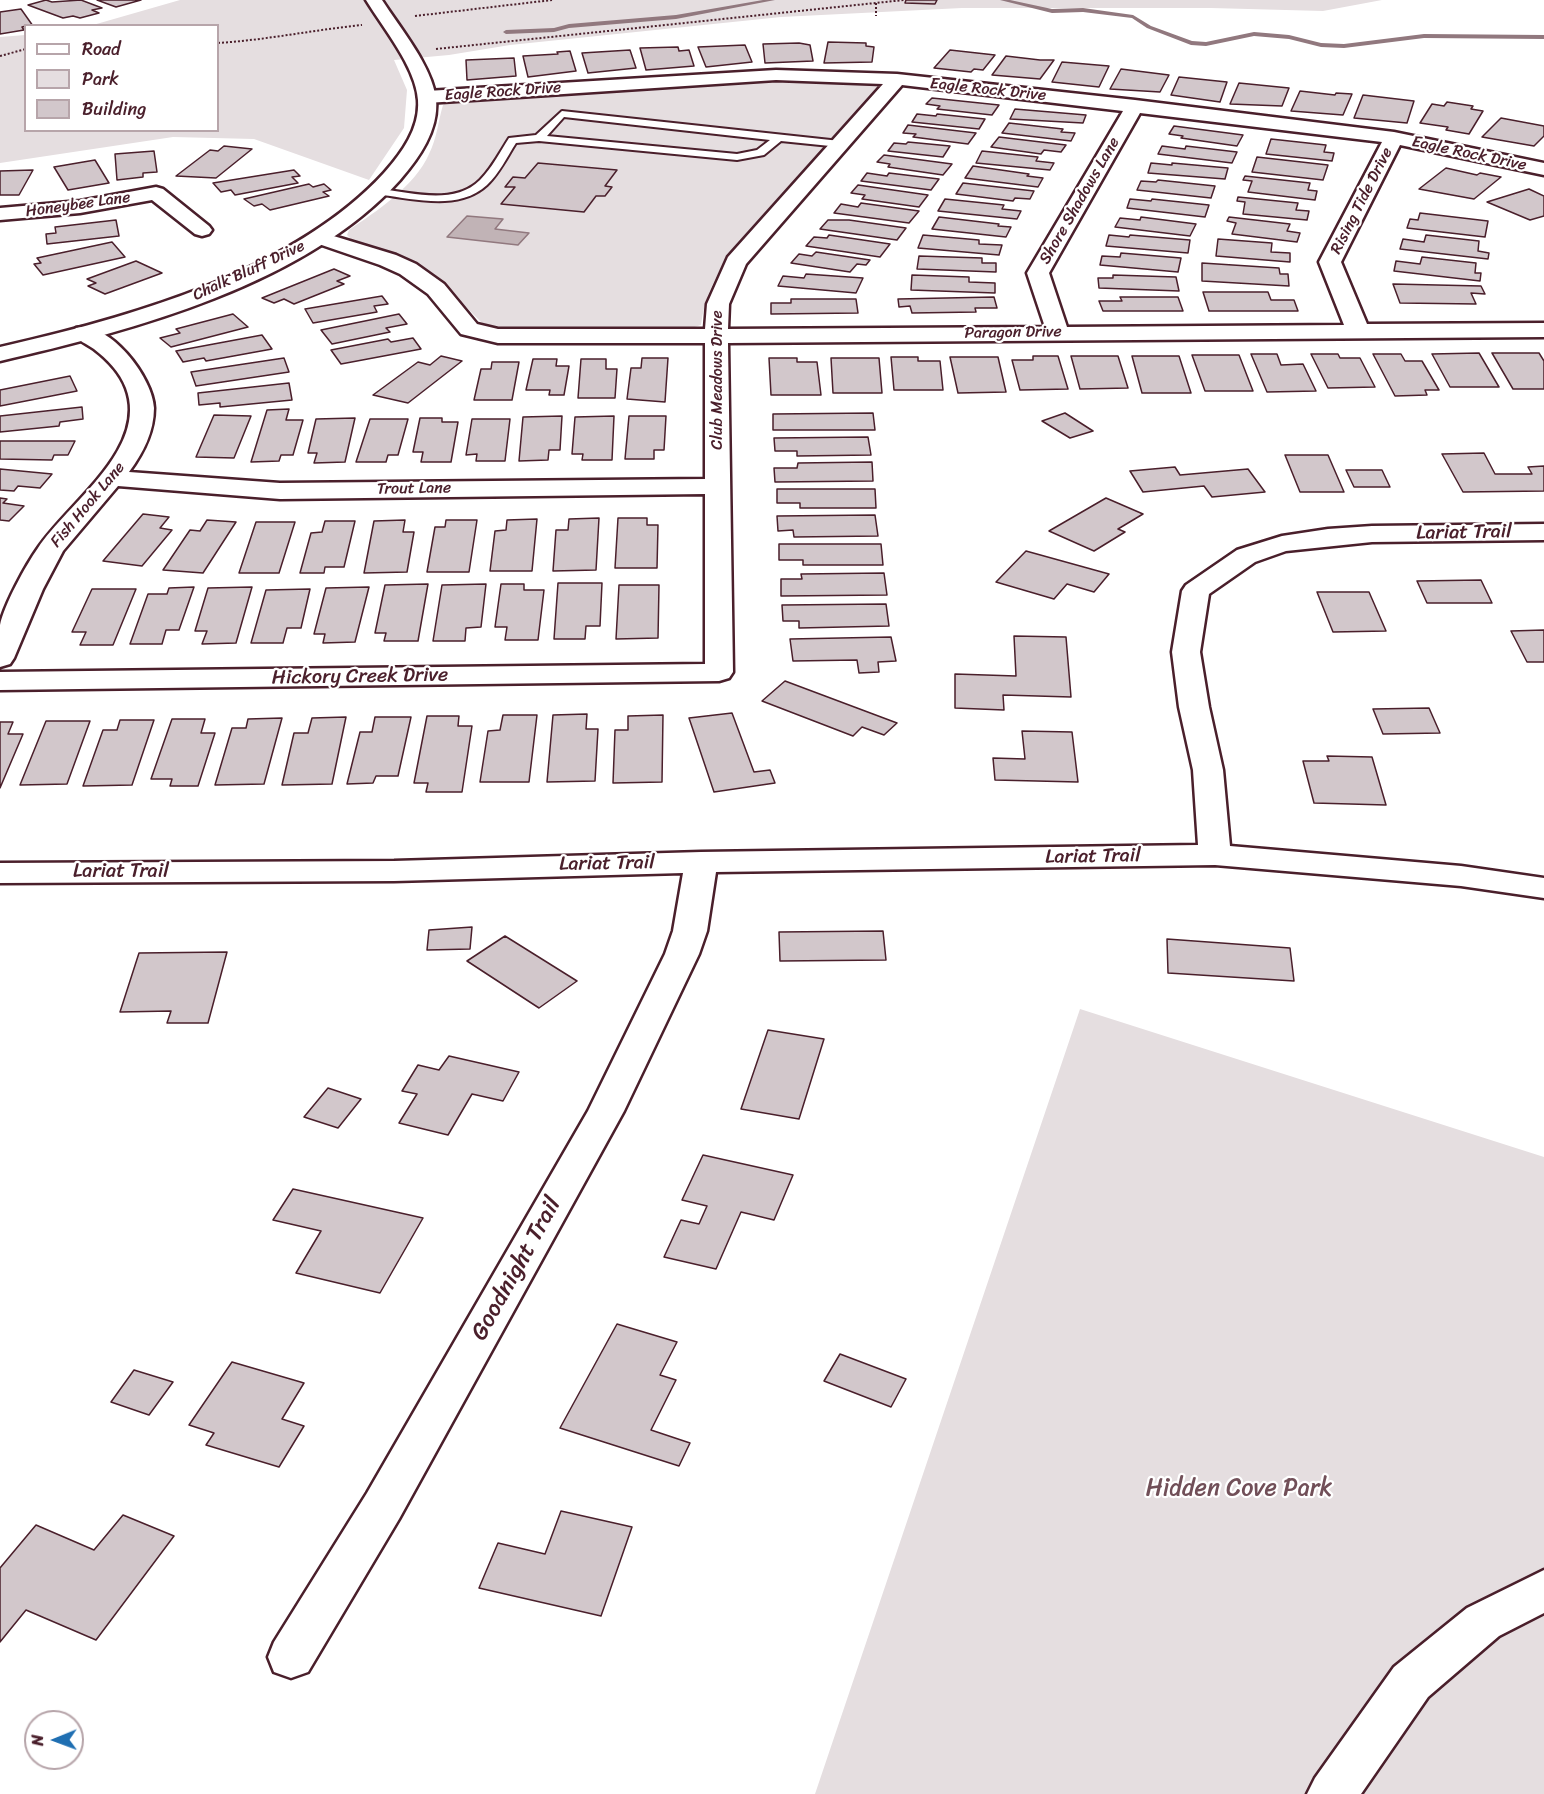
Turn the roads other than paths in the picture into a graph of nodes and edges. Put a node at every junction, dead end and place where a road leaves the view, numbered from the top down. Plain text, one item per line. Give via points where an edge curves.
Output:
1 (374, 0) edge
2 (897, 79) junction
3 (427, 97) junction
4 (1135, 106) junction
5 (779, 137) junction
6 (539, 138) junction
7 (1394, 138) junction
8 (840, 144) junction
9 (1544, 169) edge
10 (382, 192) junction
11 (0, 214) edge
12 (202, 230) dead end
13 (320, 238) junction
14 (1544, 330) edge
15 (1358, 331) junction
16 (1058, 332) junction
17 (84, 333) junction
18 (716, 336) junction
19 (0, 354) edge
20 (111, 478) junction
21 (718, 486) junction
22 (1544, 532) edge
23 (0, 658) edge
24 (719, 672) joint
25 (0, 681) edge
26 (1215, 855) junction
27 (701, 862) junction
28 (0, 873) edge
29 (1544, 888) edge
30 (1544, 1590) edge
31 (291, 1657) dead end
32 (1332, 1794) edge

1 - 3 street via 406,52
2 - 3 street, Eagle Rock Drive via 776,75
2 - 4 street, Eagle Rock Drive
2 - 8 street, Club Meadows Drive
3 - 10 street, Chalk Bluff Drive via 425,118 414,150
4 - 7 street, Eagle Rock Drive
4 - 16 street, Shore Shadows Lane via 1038,273
5 - 6 lane via 760,153 737,157
5 - 6 lane via 562,114
5 - 8 lane
6 - 10 lane via 513,140 483,184 463,196 436,198
7 - 9 street, Eagle Rock Drive
7 - 15 street, Rising Tide Drive via 1330,262
8 - 18 street, Club Meadows Drive via 736,262 718,304
10 - 13 street, Chalk Bluff Drive
11 - 12 street, Honeybee Lane via 80,207 156,193
13 - 17 street, Chalk Bluff Drive via 177,304
13 - 18 street, Paragon Drive via 408,269 436,289 470,329 482,334
14 - 15 street, Paragon Drive
15 - 16 street, Paragon Drive
16 - 18 street, Paragon Drive
17 - 19 street, Chalk Bluff Drive
17 - 20 street, Fish Hook Lane via 121,360 141,395 138,435
18 - 21 street, Club Meadows Drive
20 - 21 street, Trout Lane via 280,491
20 - 23 street, Fish Hook Lane via 48,553
21 - 24 street, Club Meadows Drive
22 - 26 street, Lariat Trail via 1372,534 1282,544 1246,556 1196,591 1186,652 1208,770
24 - 25 street, Hickory Creek Drive
26 - 27 street, Lariat Trail
26 - 29 street, Lariat Trail via 1461,876
27 - 28 street, Lariat Trail via 394,870
27 - 31 street, Goodnight Trail via 690,931 682,954 606,1111 383,1506
30 - 32 street via 1483,1622 1411,1682

